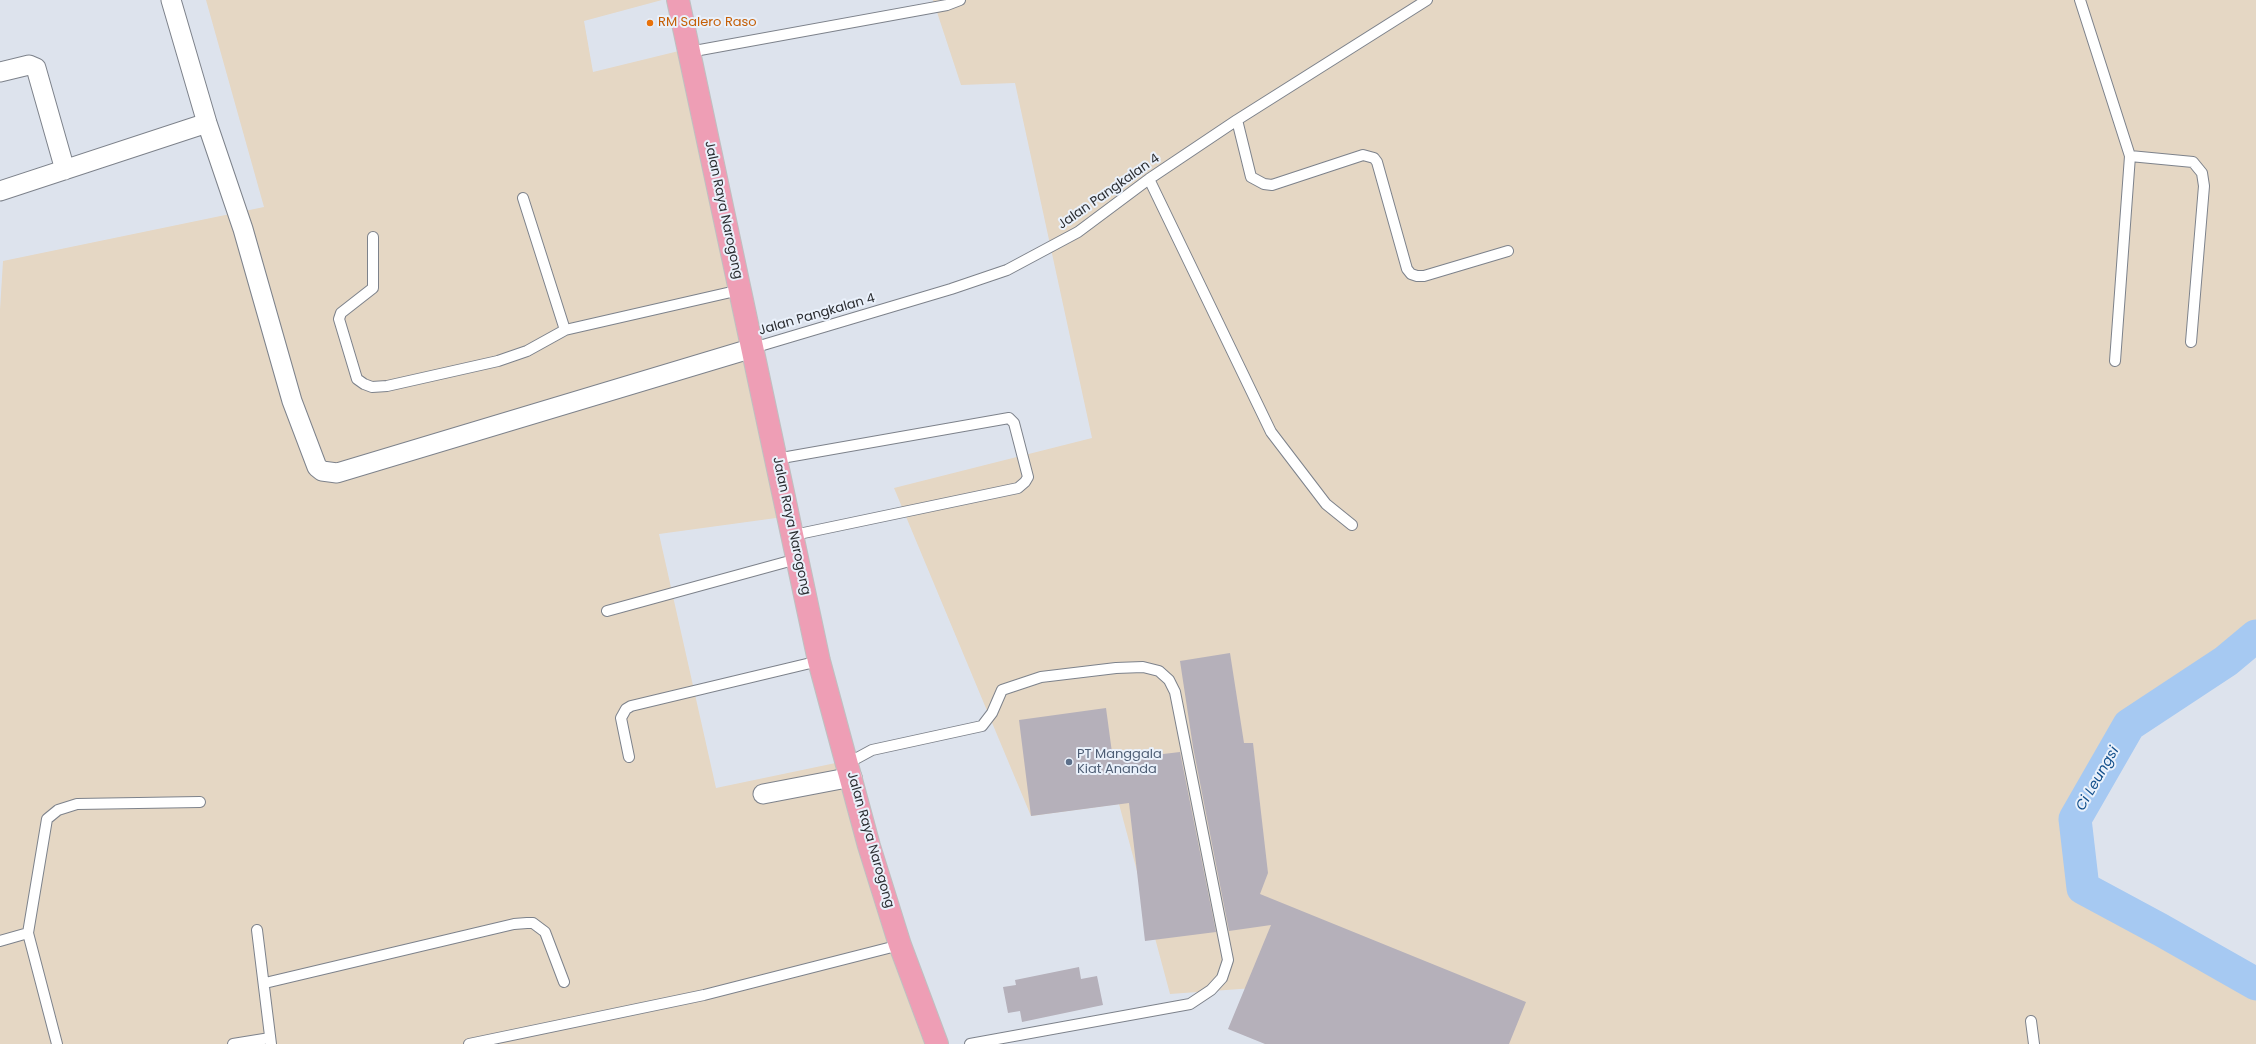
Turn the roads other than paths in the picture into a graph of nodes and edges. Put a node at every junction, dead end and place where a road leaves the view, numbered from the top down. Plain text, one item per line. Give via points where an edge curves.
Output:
1 (172, 0) edge
2 (678, 0) edge
3 (960, 0) edge
4 (1427, 0) edge
5 (2080, 0) edge
6 (1416, 3) edge
7 (689, 52) junction
8 (0, 72) edge
9 (1237, 120) junction
10 (207, 123) junction
11 (2130, 156) junction
12 (65, 170) junction
13 (1149, 178) junction
14 (0, 191) edge
15 (523, 198) dead end
16 (372, 237) dead end
17 (1508, 251) dead end
18 (740, 290) junction
19 (565, 330) junction
20 (2191, 342) dead end
21 (753, 348) junction
22 (2115, 361) dead end
23 (776, 459) junction
24 (1352, 525) dead end
25 (794, 535) junction
26 (797, 559) junction
27 (607, 611) dead end
28 (820, 661) junction
29 (629, 757) dead end
30 (850, 770) junction
31 (762, 794) dead end
32 (200, 802) dead end
33 (257, 930) dead end
34 (28, 933) junction
35 (0, 941) edge
36 (900, 945) junction
37 (564, 982) dead end
38 (265, 983) junction
39 (2031, 1021) dead end
40 (271, 1041) edge
41 (57, 1044) edge
42 (234, 1044) edge
43 (470, 1044) edge
44 (937, 1044) edge
45 (970, 1044) edge
46 (2034, 1044) edge

1 - 10 street
2 - 7 main road, Jalan Raya Narogong
3 - 7 lane via 948,5
4 - 6 lane, Jalan Pangkalan 4
5 - 11 lane
6 - 9 lane, Jalan Pangkalan 4
7 - 18 main road, Jalan Raya Narogong
8 - 12 street via 29,65 36,68
9 - 13 lane, Jalan Pangkalan 4
9 - 17 lane via 1251,177 1264,184 1272,185 1363,155 1374,158 1378,162 1407,269 1412,274 1424,276
10 - 12 street
10 - 21 street via 243,229 292,400 317,467 322,471 337,473
11 - 20 lane via 2194,162 2202,173 2204,186
11 - 22 lane
12 - 14 street
13 - 21 lane, Jalan Pangkalan 4 via 1078,232 1007,270
13 - 24 lane via 1271,432 1326,504
15 - 19 lane
16 - 19 lane via 373,288 342,313 339,319 357,379 364,384 372,387 387,386 498,361 527,351
18 - 19 lane
18 - 21 main road, Jalan Raya Narogong
21 - 23 main road, Jalan Raya Narogong
23 - 25 main road, Jalan Raya Narogong
23 - 25 lane via 1009,418 1014,423 1028,477 1018,488
25 - 26 main road, Jalan Raya Narogong
26 - 27 lane
26 - 28 main road, Jalan Raya Narogong
28 - 29 lane via 631,706 621,718
28 - 30 main road, Jalan Raya Narogong
30 - 31 street
30 - 36 main road, Jalan Raya Narogong via 869,846
30 - 45 lane via 872,750 982,726 992,713 1002,690 1040,677 1143,667 1159,671 1169,680 1175,692 1228,960 1222,978 1211,990 1190,1004
32 - 34 lane via 77,804 58,810 47,819
33 - 38 lane
34 - 35 lane
34 - 41 lane
36 - 43 lane via 704,994
36 - 44 main road, Jalan Raya Narogong
37 - 38 lane via 545,932 533,923 527,923
38 - 40 lane
39 - 46 lane
40 - 42 lane

